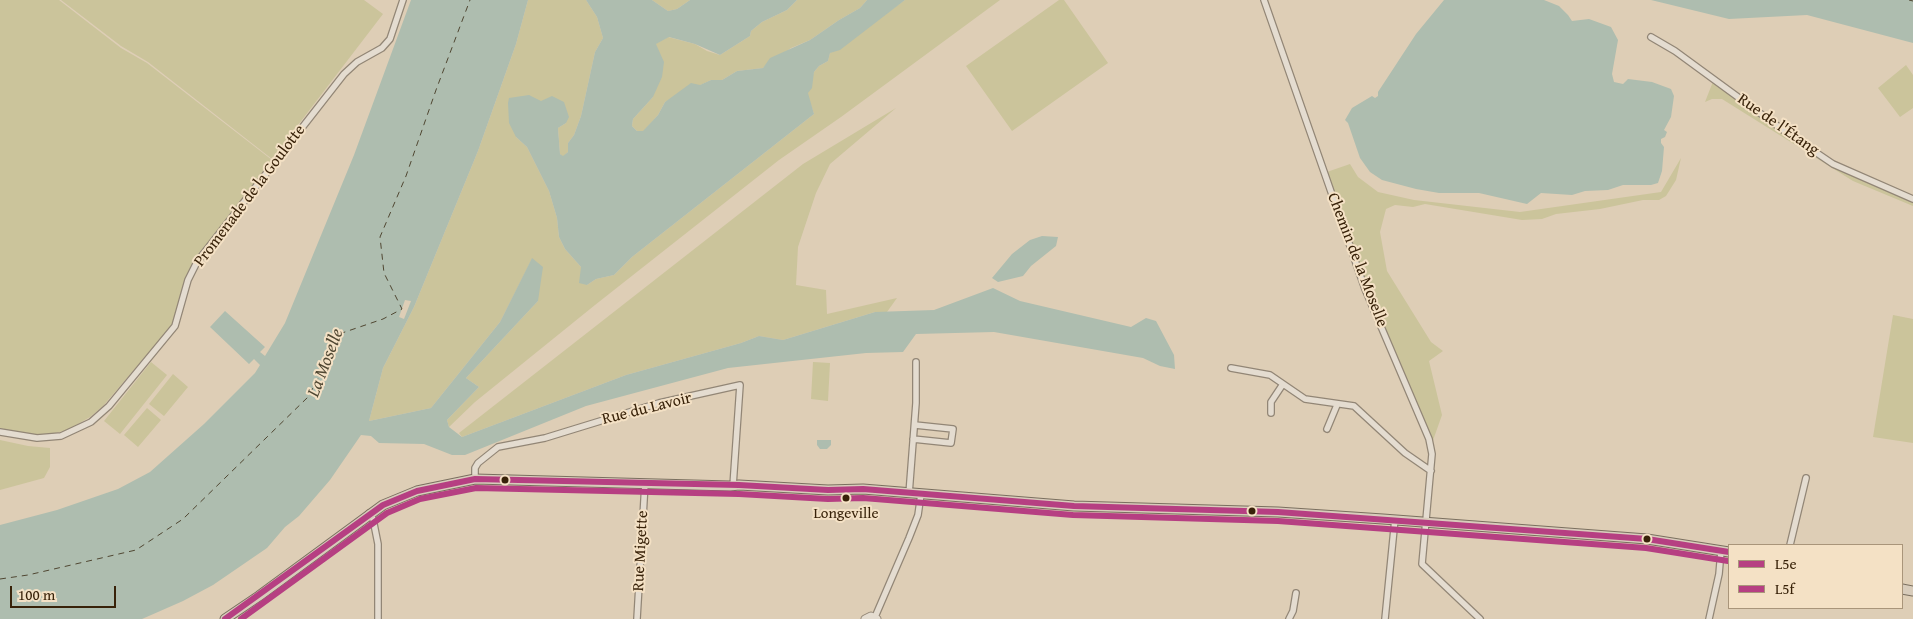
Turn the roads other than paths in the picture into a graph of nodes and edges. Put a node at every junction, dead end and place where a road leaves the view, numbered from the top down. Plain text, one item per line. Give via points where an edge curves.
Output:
1 (403, 0) edge
2 (1264, 0) edge
3 (1651, 37) dead end
4 (1913, 199) edge
5 (916, 362) dead end
6 (1231, 368) dead end
7 (1283, 384) junction
8 (1337, 405) junction
9 (1271, 412) dead end
10 (915, 425) junction
11 (1327, 429) dead end
12 (0, 432) edge
13 (913, 439) junction
14 (1431, 470) junction
15 (475, 478) junction
16 (1806, 478) dead end
17 (645, 483) junction
18 (733, 486) junction
19 (909, 494) junction
20 (921, 494) junction
21 (370, 514) junction
22 (1395, 519) junction
23 (1426, 522) junction
24 (1790, 544) edge
25 (1725, 552) edge
26 (1296, 593) dead end
27 (876, 618) edge
28 (225, 619) edge
29 (378, 619) edge
30 (637, 619) edge
31 (866, 619) edge
32 (1289, 619) edge
33 (1385, 619) edge
34 (1480, 619) edge
35 (1710, 619) edge

1 - 12 street, Promenade de la Goulotte via 390,39 344,74 197,262 188,280 175,326 109,406 91,422 61,436 37,438
2 - 14 street, Chemin de la Moselle via 1365,289 1429,439
3 - 4 street, Rue de l'Étang via 1833,164
5 - 10 street
6 - 7 street via 1270,374
7 - 8 street via 1305,399
7 - 9 street via 1271,402
8 - 11 street
8 - 14 street via 1354,406 1405,453
10 - 13 street
10 - 13 street via 953,429 951,443
13 - 19 street
14 - 23 street, Chemin de la Moselle
15 - 17 main road
15 - 18 street, Rue du Lavoir via 478,463 498,447 545,438 659,403 740,385
15 - 21 main road via 399,497
16 - 24 street
17 - 18 main road
17 - 30 street, Rue Migette
18 - 19 main road via 863,489
19 - 20 main road
20 - 22 main road via 1074,506
20 - 27 street via 918,515
21 - 28 main road
21 - 29 street via 378,544
22 - 23 main road
22 - 33 street
23 - 25 main road via 1647,539
23 - 34 street, Chemin de la Moselle via 1422,564
25 - 35 street
26 - 32 street
27 - 31 street

